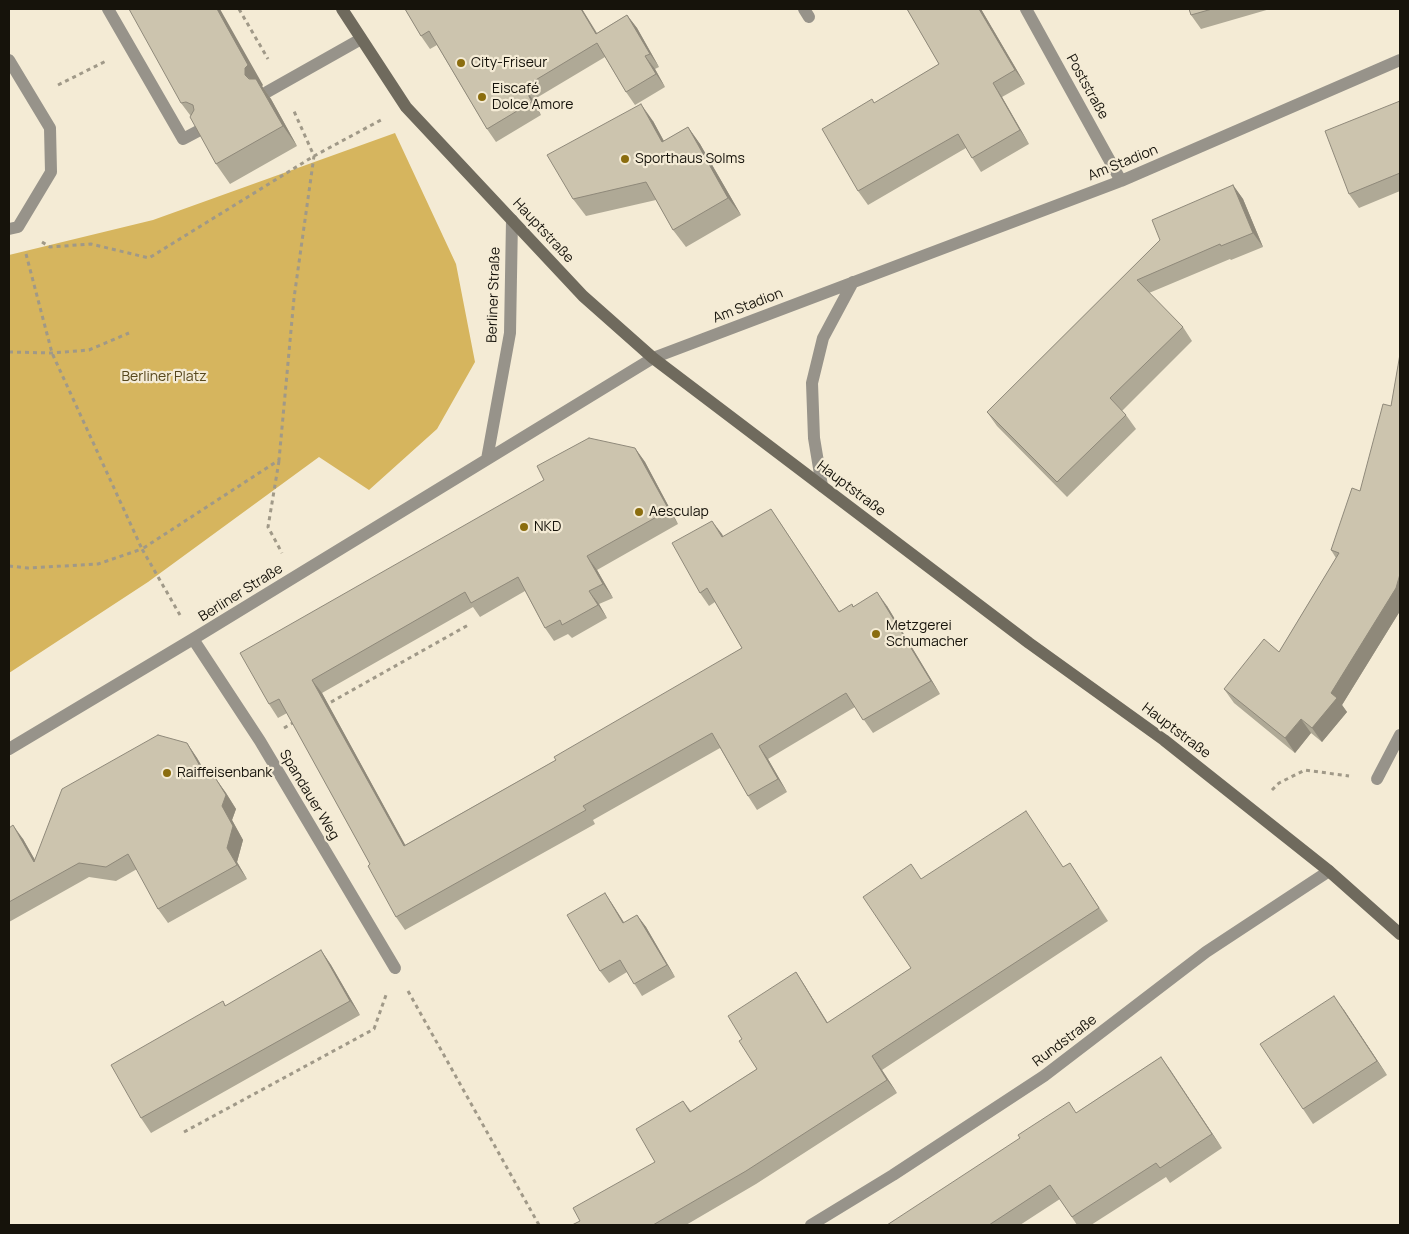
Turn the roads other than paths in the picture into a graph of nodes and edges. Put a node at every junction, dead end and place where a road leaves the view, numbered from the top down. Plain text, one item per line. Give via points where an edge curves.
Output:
1 (108, 9) edge
2 (342, 9) edge
3 (1026, 9) edge
4 (361, 39) junction
5 (9, 60) edge
6 (1400, 60) edge
7 (267, 92) dead end
8 (200, 130) edge
9 (1121, 181) junction
10 (512, 220) junction
11 (13, 228) edge
12 (853, 282) junction
13 (653, 358) junction
14 (487, 459) junction
15 (822, 486) junction
16 (193, 640) junction
17 (1400, 734) edge
18 (9, 749) edge
19 (1377, 779) road end
20 (1329, 870) junction
21 (1400, 934) edge
22 (396, 968) road end
23 (811, 1225) edge

1 - 8 street via 182,139
2 - 4 main road, Hauptstraße
3 - 9 street, Poststraße
4 - 7 street
4 - 10 main road, Hauptstraße via 406,107
5 - 11 street via 50,128 51,172
6 - 9 street, Am Stadion
9 - 12 street, Am Stadion
10 - 13 main road, Hauptstraße via 583,296
10 - 14 street, Berliner Straße via 510,333
12 - 13 street, Am Stadion
12 - 15 street via 823,338 812,383 814,438
13 - 14 street, Berliner Straße
13 - 15 main road, Hauptstraße
14 - 16 street, Berliner Straße
15 - 20 main road, Hauptstraße via 1029,643 1164,740
16 - 18 street, Berliner Straße
16 - 22 street, Spandauer Weg via 260,741
17 - 19 street
20 - 21 main road, Hauptstraße
20 - 23 street, Rundstraße via 1206,952 1044,1076

